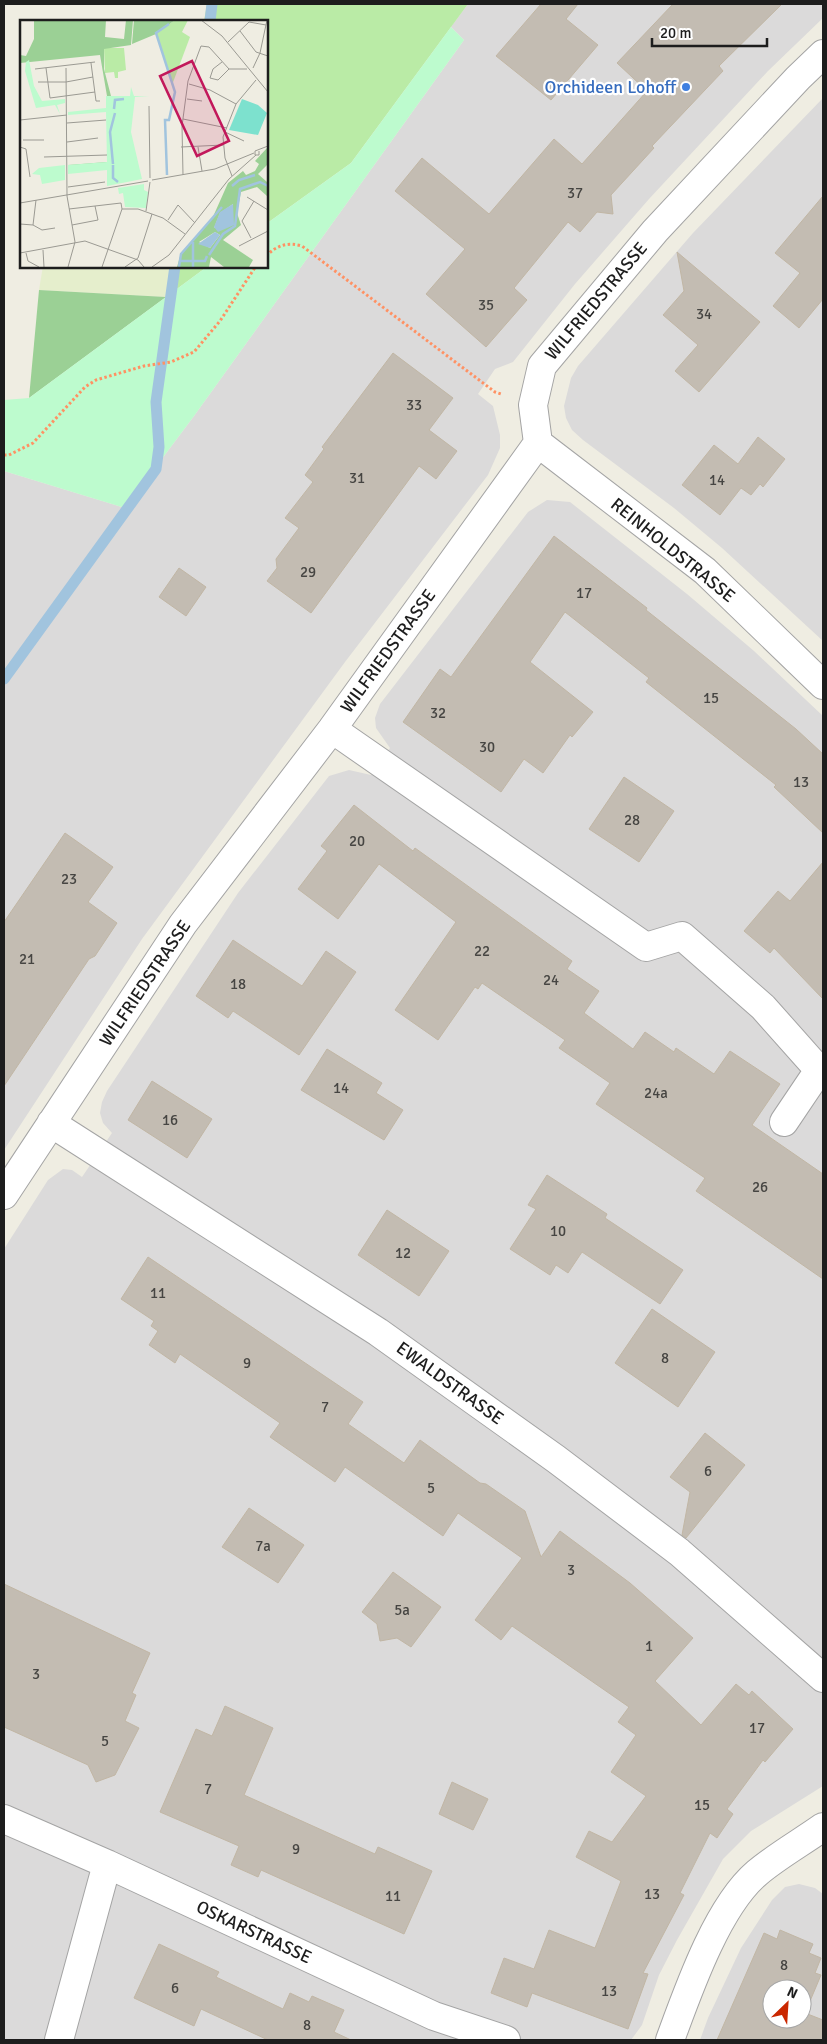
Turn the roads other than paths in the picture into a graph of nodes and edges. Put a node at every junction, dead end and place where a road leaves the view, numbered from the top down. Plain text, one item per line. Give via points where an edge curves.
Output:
1 (823, 54) edge
2 (538, 443) junction
3 (823, 686) edge
4 (332, 729) junction
5 (784, 1122) dead end
6 (51, 1123) junction
7 (4, 1195) edge
8 (823, 1678) edge
9 (4, 1818) edge
10 (823, 1828) edge
11 (107, 1864) junction
12 (59, 2040) edge
13 (506, 2040) edge
14 (670, 2040) edge

1 - 2 street, WILFRIEDSTRASSE via 655,231 542,366 533,405
2 - 3 street, REINHOLDSTRASSE via 705,571
2 - 4 street, WILFRIEDSTRASSE
4 - 5 street, WILFRIEDSTRASSE via 646,947 682,936 762,1006 819,1070
4 - 6 street, WILFRIEDSTRASSE via 183,924
6 - 7 street, WILFRIEDSTRASSE
6 - 8 street, EWALDSTRASSE via 378,1332 548,1454 679,1552
9 - 11 street, OSKARSTRASSE
10 - 14 street via 757,1873 731,1903 694,1975
11 - 12 street
11 - 13 street, OSKARSTRASSE via 434,2016

